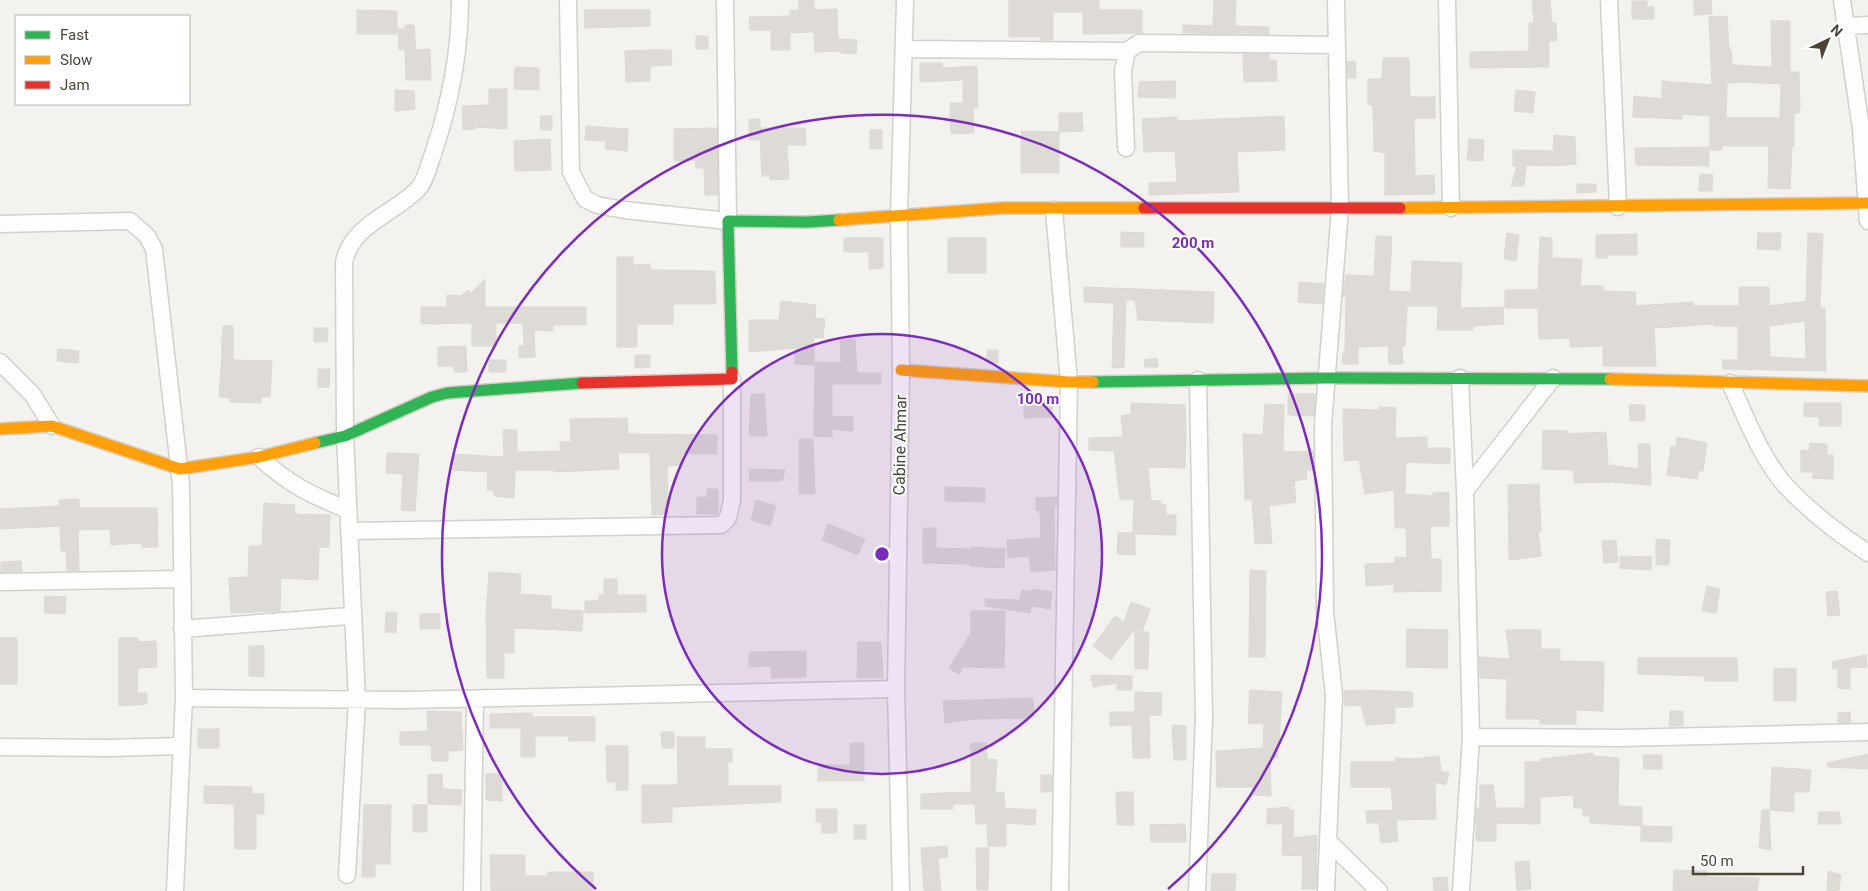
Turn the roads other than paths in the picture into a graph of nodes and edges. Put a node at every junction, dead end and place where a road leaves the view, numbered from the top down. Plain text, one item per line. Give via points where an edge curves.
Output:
1 (460, 0) edge
2 (568, 0) edge
3 (725, 0) edge
4 (905, 0) edge
5 (1336, 0) edge
6 (1447, 0) edge
7 (1609, 0) edge
8 (1842, 0) edge
9 (1868, 25) edge
10 (1847, 26) junction
11 (1336, 45) junction
12 (904, 51) junction
13 (1127, 51) junction
14 (1126, 148) dead end
15 (1867, 203) edge
16 (1618, 207) junction
17 (1451, 208) junction
18 (1340, 209) junction
19 (1054, 210) junction
20 (899, 216) junction
21 (728, 221) junction
22 (1868, 221) edge
23 (0, 224) edge
24 (0, 362) edge
25 (901, 370) junction
26 (1326, 378) junction
27 (1460, 378) junction
28 (1553, 378) junction
29 (732, 379) junction
30 (1198, 380) junction
31 (1069, 382) junction
32 (1730, 383) junction
33 (1868, 386) edge
34 (52, 426) junction
35 (0, 429) edge
36 (344, 436) junction
37 (259, 457) junction
38 (180, 469) junction
39 (1465, 491) junction
40 (348, 510) junction
41 (349, 531) junction
42 (1868, 553) edge
43 (182, 579) junction
44 (0, 582) edge
45 (349, 616) dead end
46 (182, 629) junction
47 (896, 689) junction
48 (184, 698) junction
49 (475, 699) junction
50 (356, 700) junction
51 (1868, 732) edge
52 (1471, 737) junction
53 (180, 746) junction
54 (0, 747) edge
55 (1328, 841) junction
56 (346, 875) dead end
57 (175, 891) edge
58 (472, 891) edge
59 (901, 891) edge
60 (1060, 891) edge
61 (1197, 891) edge
62 (1326, 891) edge
63 (1379, 891) edge
64 (1461, 891) edge

1 - 36 street via 460,32 448,111 428,170 419,188 368,225 346,252
2 - 21 street via 571,172 585,199 597,205 624,210
3 - 21 street
4 - 12 street, Cabine Ahmar
5 - 11 street
6 - 17 street
7 - 16 street
8 - 10 street
9 - 10 street
10 - 15 street
11 - 13 street via 1139,43
11 - 18 street
12 - 13 street
12 - 20 street, Cabine Ahmar
13 - 14 street via 1123,71
15 - 16 street
15 - 22 street
16 - 17 street
17 - 18 street
18 - 19 street
18 - 26 street
19 - 20 street via 978,209
19 - 31 street
20 - 21 street via 808,222
20 - 25 street, Cabine Ahmar
21 - 29 street
23 - 38 street via 130,221 147,236 154,250
24 - 34 street via 32,394
25 - 31 street
25 - 47 street, Cabine Ahmar
26 - 27 street
26 - 30 street
26 - 55 street via 1322,424 1325,611 1334,696
27 - 28 street
27 - 39 street
28 - 32 street
28 - 39 street
29 - 36 street via 567,383 447,393
29 - 41 street via 732,500 728,518 721,525
30 - 31 street
30 - 61 street via 1204,718
31 - 60 street
32 - 33 street
32 - 42 street via 1756,439 1784,484 1839,533
34 - 35 street
34 - 38 street
36 - 37 street
36 - 40 street
37 - 38 street
37 - 40 street via 301,490
38 - 43 street
39 - 52 street
40 - 41 street
41 - 50 street
43 - 44 street
43 - 46 street
45 - 46 street
46 - 48 street
47 - 49 street
47 - 59 street, Cabine Ahmar
48 - 50 street
48 - 53 street
49 - 50 street
49 - 58 street
50 - 56 street
51 - 52 street via 1621,738
52 - 64 street
53 - 54 street
53 - 57 street
55 - 62 street
55 - 63 street

